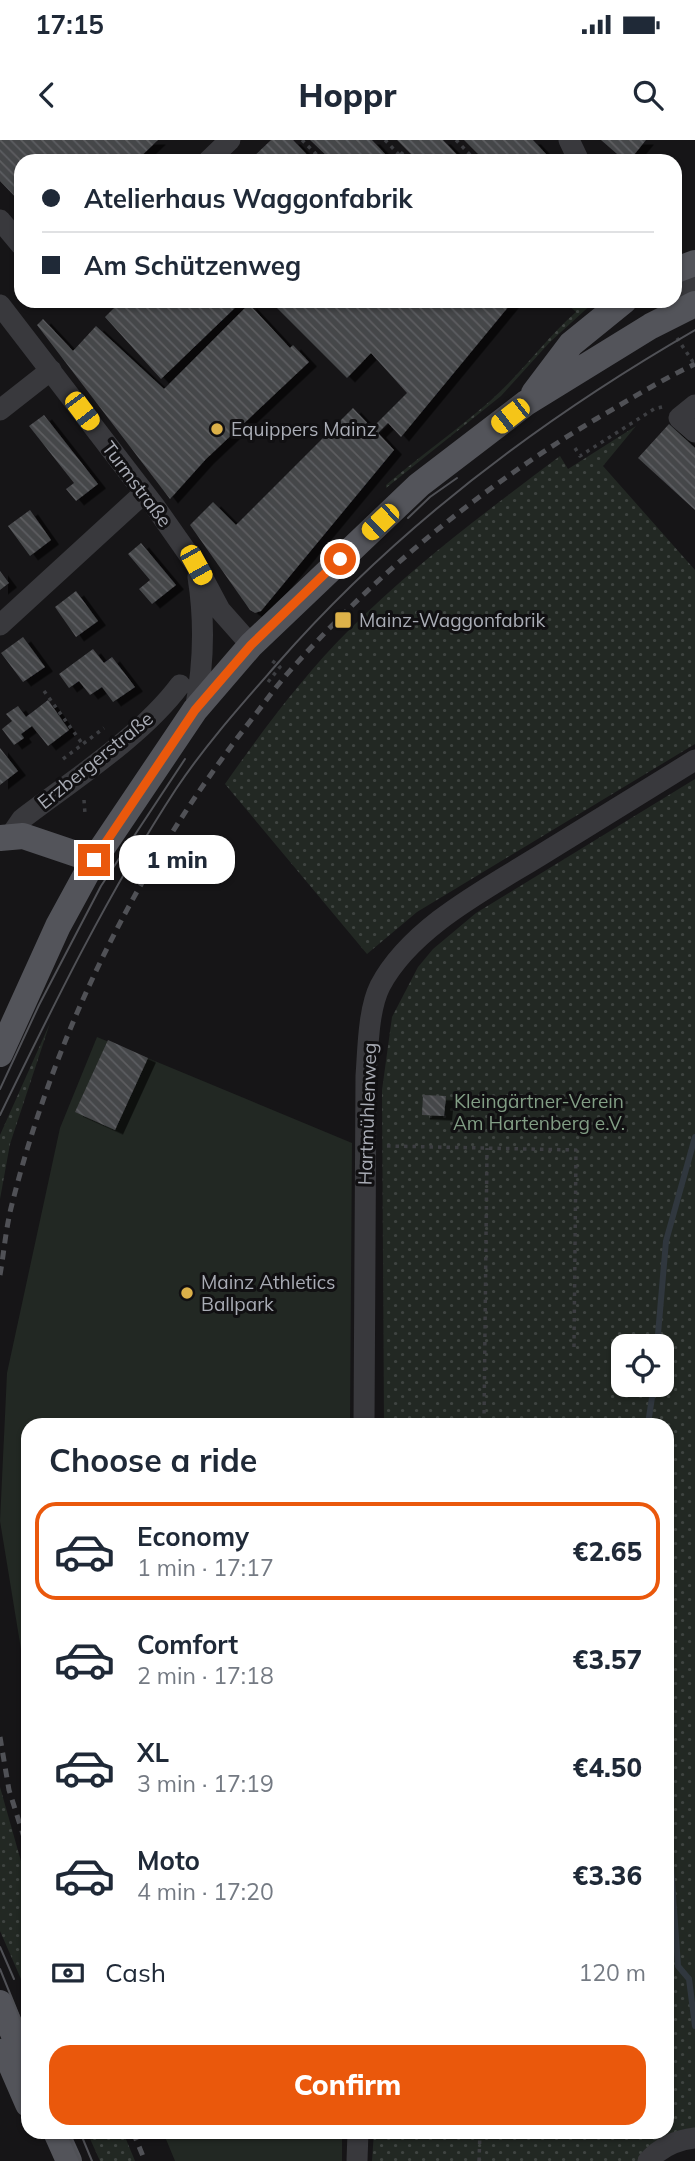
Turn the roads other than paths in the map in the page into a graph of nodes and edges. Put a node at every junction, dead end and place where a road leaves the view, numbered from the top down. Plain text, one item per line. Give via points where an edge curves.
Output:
1 (0, 220) edge
2 (14, 237) edge
3 (687, 263) edge
4 (682, 298) edge
5 (695, 304) edge
6 (0, 305) edge
7 (615, 308) edge
8 (671, 308) edge
9 (651, 326) junction
10 (51, 370) junction
11 (526, 403) junction
12 (0, 410) edge
13 (144, 493) junction
14 (196, 565) junction
15 (0, 625) edge
16 (257, 649) junction
17 (180, 685) dead end
18 (195, 710) junction
19 (695, 760) edge
20 (5, 837) edge
21 (94, 860) junction
22 (0, 1054) edge
23 (364, 1418) edge
24 (0, 2003) edge
25 (0, 2040) edge
26 (21, 2051) edge
27 (21, 2088) edge
28 (695, 2138) edge
29 (43, 2139) edge
30 (59, 2139) edge
31 (358, 2139) edge
32 (53, 2161) edge
33 (69, 2161) edge
34 (357, 2161) edge
35 (648, 2161) edge

1 - 2 street
3 - 4 street via 694,273
5 - 9 main road
6 - 10 street, Turmstraße
7 - 11 main road via 571,344
8 - 9 street
9 - 11 main road
10 - 12 street
10 - 13 street, Turmstraße
11 - 16 main road via 419,485
13 - 14 street, Turmstraße
13 - 15 street
14 - 16 street, Turmstraße via 220,610
14 - 18 street, Turmstraße via 203,643
16 - 18 main road
17 - 20 street, Erzbergerstraße via 127,738 22,818
18 - 21 main road
19 - 23 street, Hartmühlenweg via 460,905 392,965 378,990 366,1076
20 - 21 main road, Erzbergerstraße via 23,836
21 - 22 main road via 58,926
24 - 26 main road
25 - 27 main road
28 - 35 street via 666,2146
29 - 32 main road
30 - 33 main road
31 - 34 street

